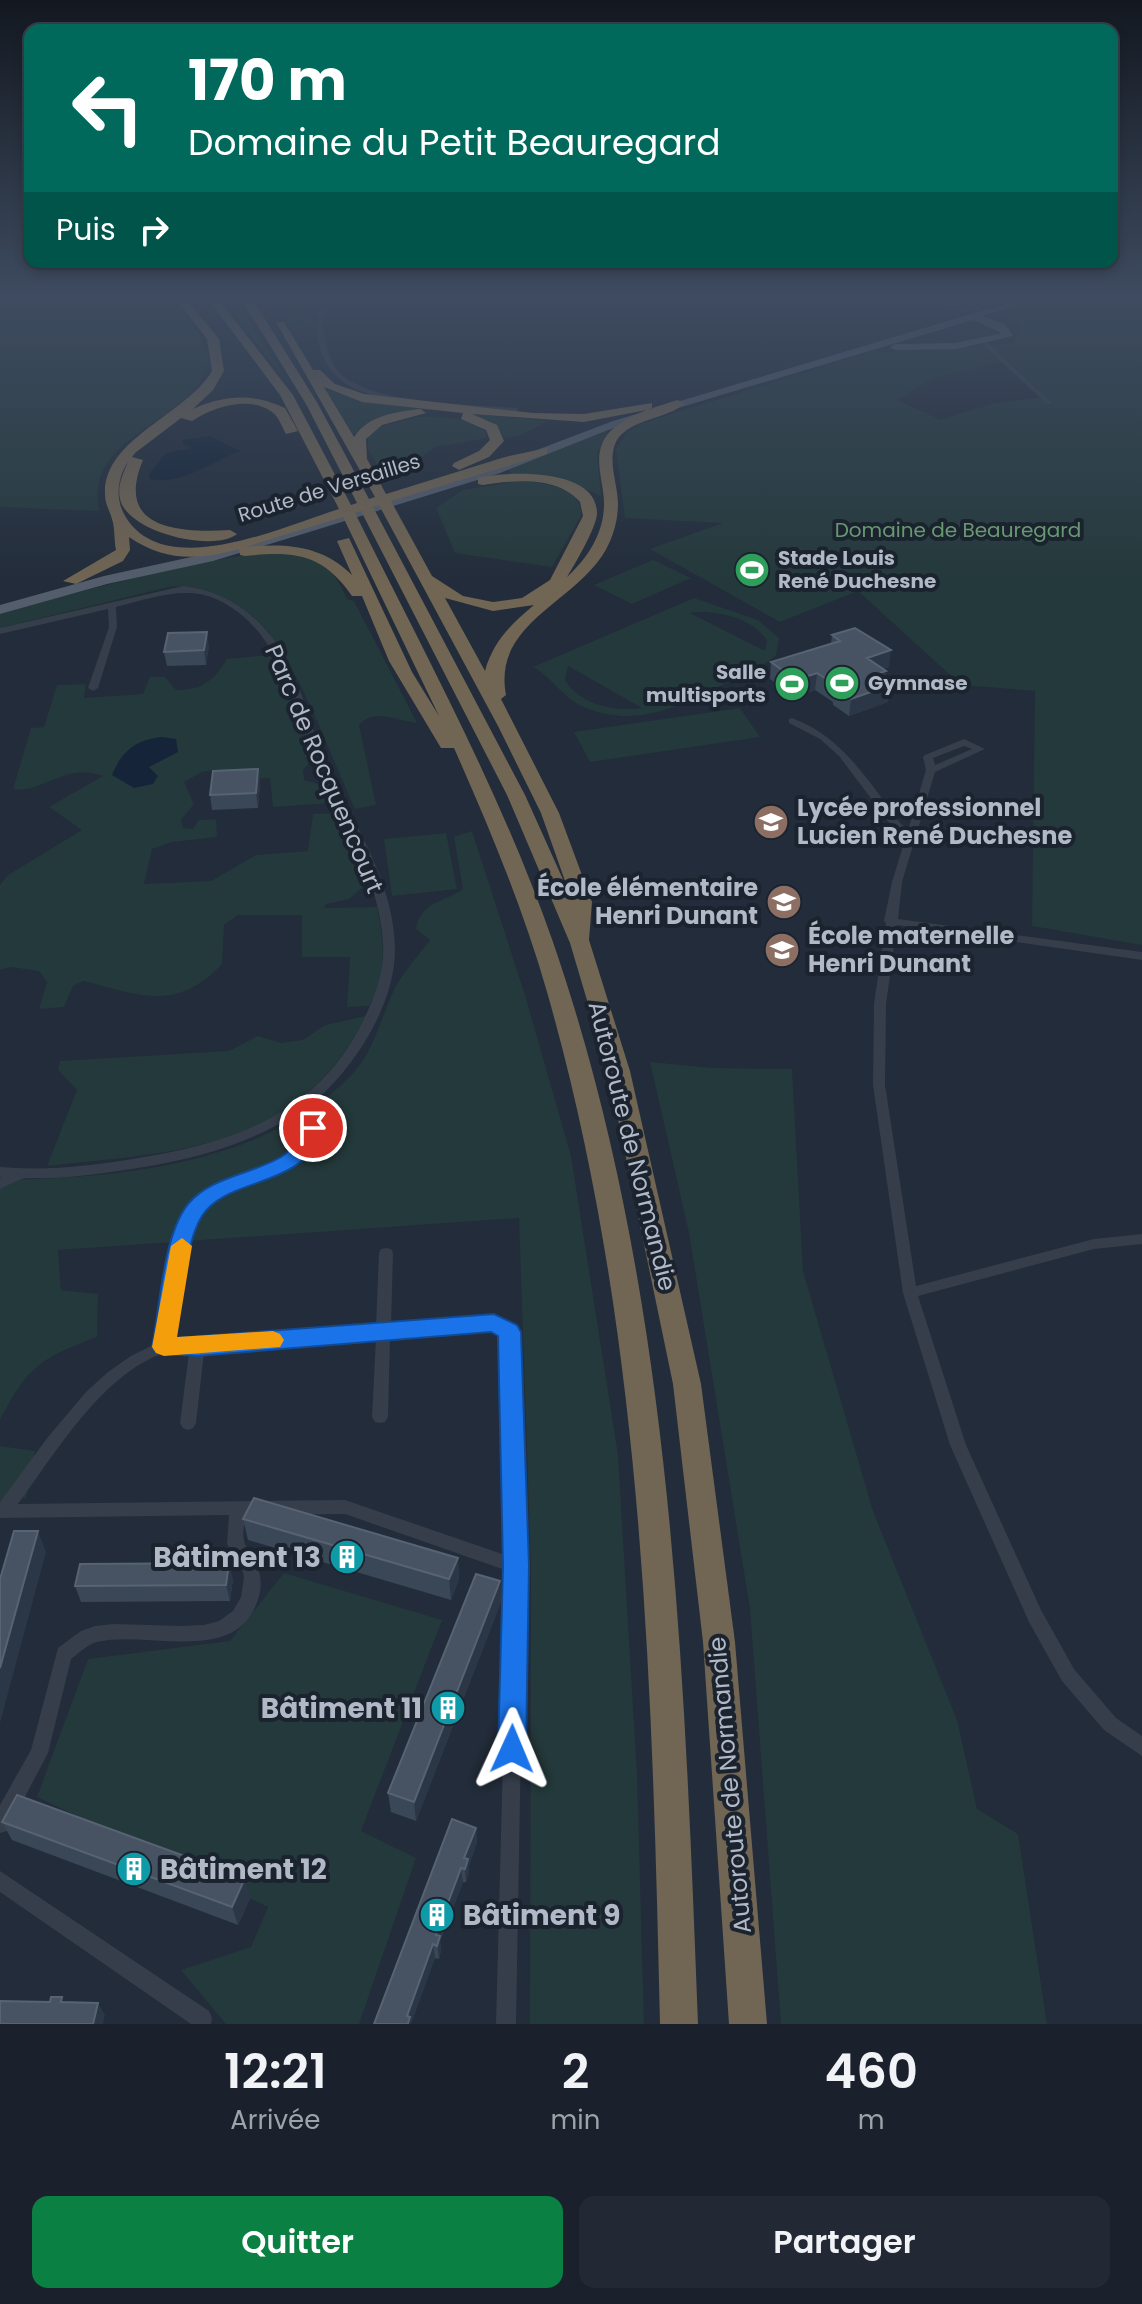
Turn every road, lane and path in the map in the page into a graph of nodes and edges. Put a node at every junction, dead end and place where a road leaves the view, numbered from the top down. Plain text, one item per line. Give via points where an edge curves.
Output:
1 (202, 394) edge
2 (284, 394) edge
3 (306, 394) edge
4 (323, 394) edge
5 (357, 394) edge
6 (389, 394) edge
7 (690, 394) edge
8 (710, 394) edge
9 (1040, 394) edge
10 (661, 403) junction
11 (1049, 403) dead end
12 (678, 404) junction
13 (516, 410) dead end
14 (542, 451) joint
15 (361, 460) junction
16 (436, 476) junction
17 (410, 492) junction
18 (119, 518) junction
19 (300, 523) junction
20 (175, 553) junction
21 (208, 558) junction
22 (419, 568) junction
23 (71, 581) junction
24 (0, 603) edge
25 (112, 604) junction
26 (0, 610) edge
27 (0, 631) edge
28 (404, 671) junction
29 (93, 688) dead end
30 (792, 721) dead end
31 (507, 726) junction
32 (931, 770) junction
33 (474, 772) junction
34 (911, 831) junction
35 (890, 921) junction
36 (580, 943) junction
37 (1142, 956) edge
38 (303, 1106) junction
39 (0, 1172) edge
40 (20, 1174) junction
41 (0, 1184) edge
42 (1142, 1239) edge
43 (386, 1253) dead end
44 (910, 1293) junction
45 (384, 1330) junction
46 (164, 1347) junction
47 (197, 1347) junction
48 (380, 1417) dead end
49 (188, 1423) dead end
50 (238, 1507) junction
51 (2, 1511) edge
52 (516, 1566) junction
53 (1142, 1747) edge
54 (0, 1824) edge
55 (0, 1881) edge
56 (201, 2024) edge
57 (506, 2024) edge
58 (679, 2024) edge
59 (748, 2024) edge

1 - 18 highway via 142,440 120,464 110,495
2 - 33 highway, Autoroute de Normandie
3 - 36 highway, Autoroute de Normandie via 516,795
4 - 15 highway
5 - 10 highway via 384,402 565,419
6 - 13 street
7 - 10 main road, Route de Versailles
8 - 12 main road, Route de Versailles
9 - 11 street
10 - 16 main road, Route de Versailles
12 - 14 main road, Route de Versailles
12 - 31 highway via 633,423 610,440 606,451 611,504 596,554 574,582 507,638 495,656 493,685
14 - 17 highway
15 - 16 highway via 362,433 401,416 454,414 480,421 495,432 497,441 489,451
15 - 22 highway
16 - 17 main road, Route de Versailles
17 - 19 highway
17 - 22 highway via 520,477 567,486 590,506 590,516 556,582 542,595 491,606 461,602
18 - 20 highway via 137,537
18 - 23 highway via 123,550 118,558
19 - 20 highway via 201,552
19 - 21 main road, Route de Versailles
19 - 28 highway via 217,535 169,533 137,514 127,492 128,475 149,446 202,409 240,401 277,409
20 - 23 main road
21 - 26 main road, Route de Versailles
21 - 28 highway via 273,550 318,555 334,563 346,574
22 - 31 highway
23 - 24 main road
25 - 27 street, Parc de Rocquencourt
25 - 29 street via 113,627
25 - 38 street, Parc de Rocquencourt via 174,590 201,590 222,597 265,633 276,647 319,759 356,833 389,941 385,986 366,1034 347,1063
28 - 33 highway via 452,754
30 - 34 street via 834,746 898,827
31 - 36 highway via 550,813 582,902
32 - 32 street via 977,752 980,749 964,742 939,750 928,757
32 - 34 street
33 - 58 highway, Autoroute de Normandie via 516,871 583,1081 604,1170 637,1371 663,1636
34 - 35 street
35 - 37 street
35 - 44 street via 880,1004 879,1085
36 - 59 highway, Autoroute de Normandie via 623,1085 687,1384 719,1642
38 - 40 street, Parc de Rocquencourt via 237,1141 196,1152 106,1168
38 - 46 street via 313,1128 290,1161 207,1197 194,1212 184,1235
39 - 40 street, Parc de Rocquencourt
40 - 41 street, Parc de Rocquencourt
42 - 44 street via 1094,1244
43 - 45 street
44 - 53 street via 958,1445 1035,1616 1068,1675 1110,1724
45 - 47 street
45 - 48 street
45 - 52 street via 494,1323 509,1332
46 - 47 street
46 - 51 street via 127,1365 90,1400
47 - 49 street
50 - 51 street
50 - 52 street via 345,1507
50 - 54 street via 235,1544 251,1566 255,1585 245,1612 220,1632 94,1634 64,1654 39,1753
52 - 57 street
55 - 56 street via 202,2018

